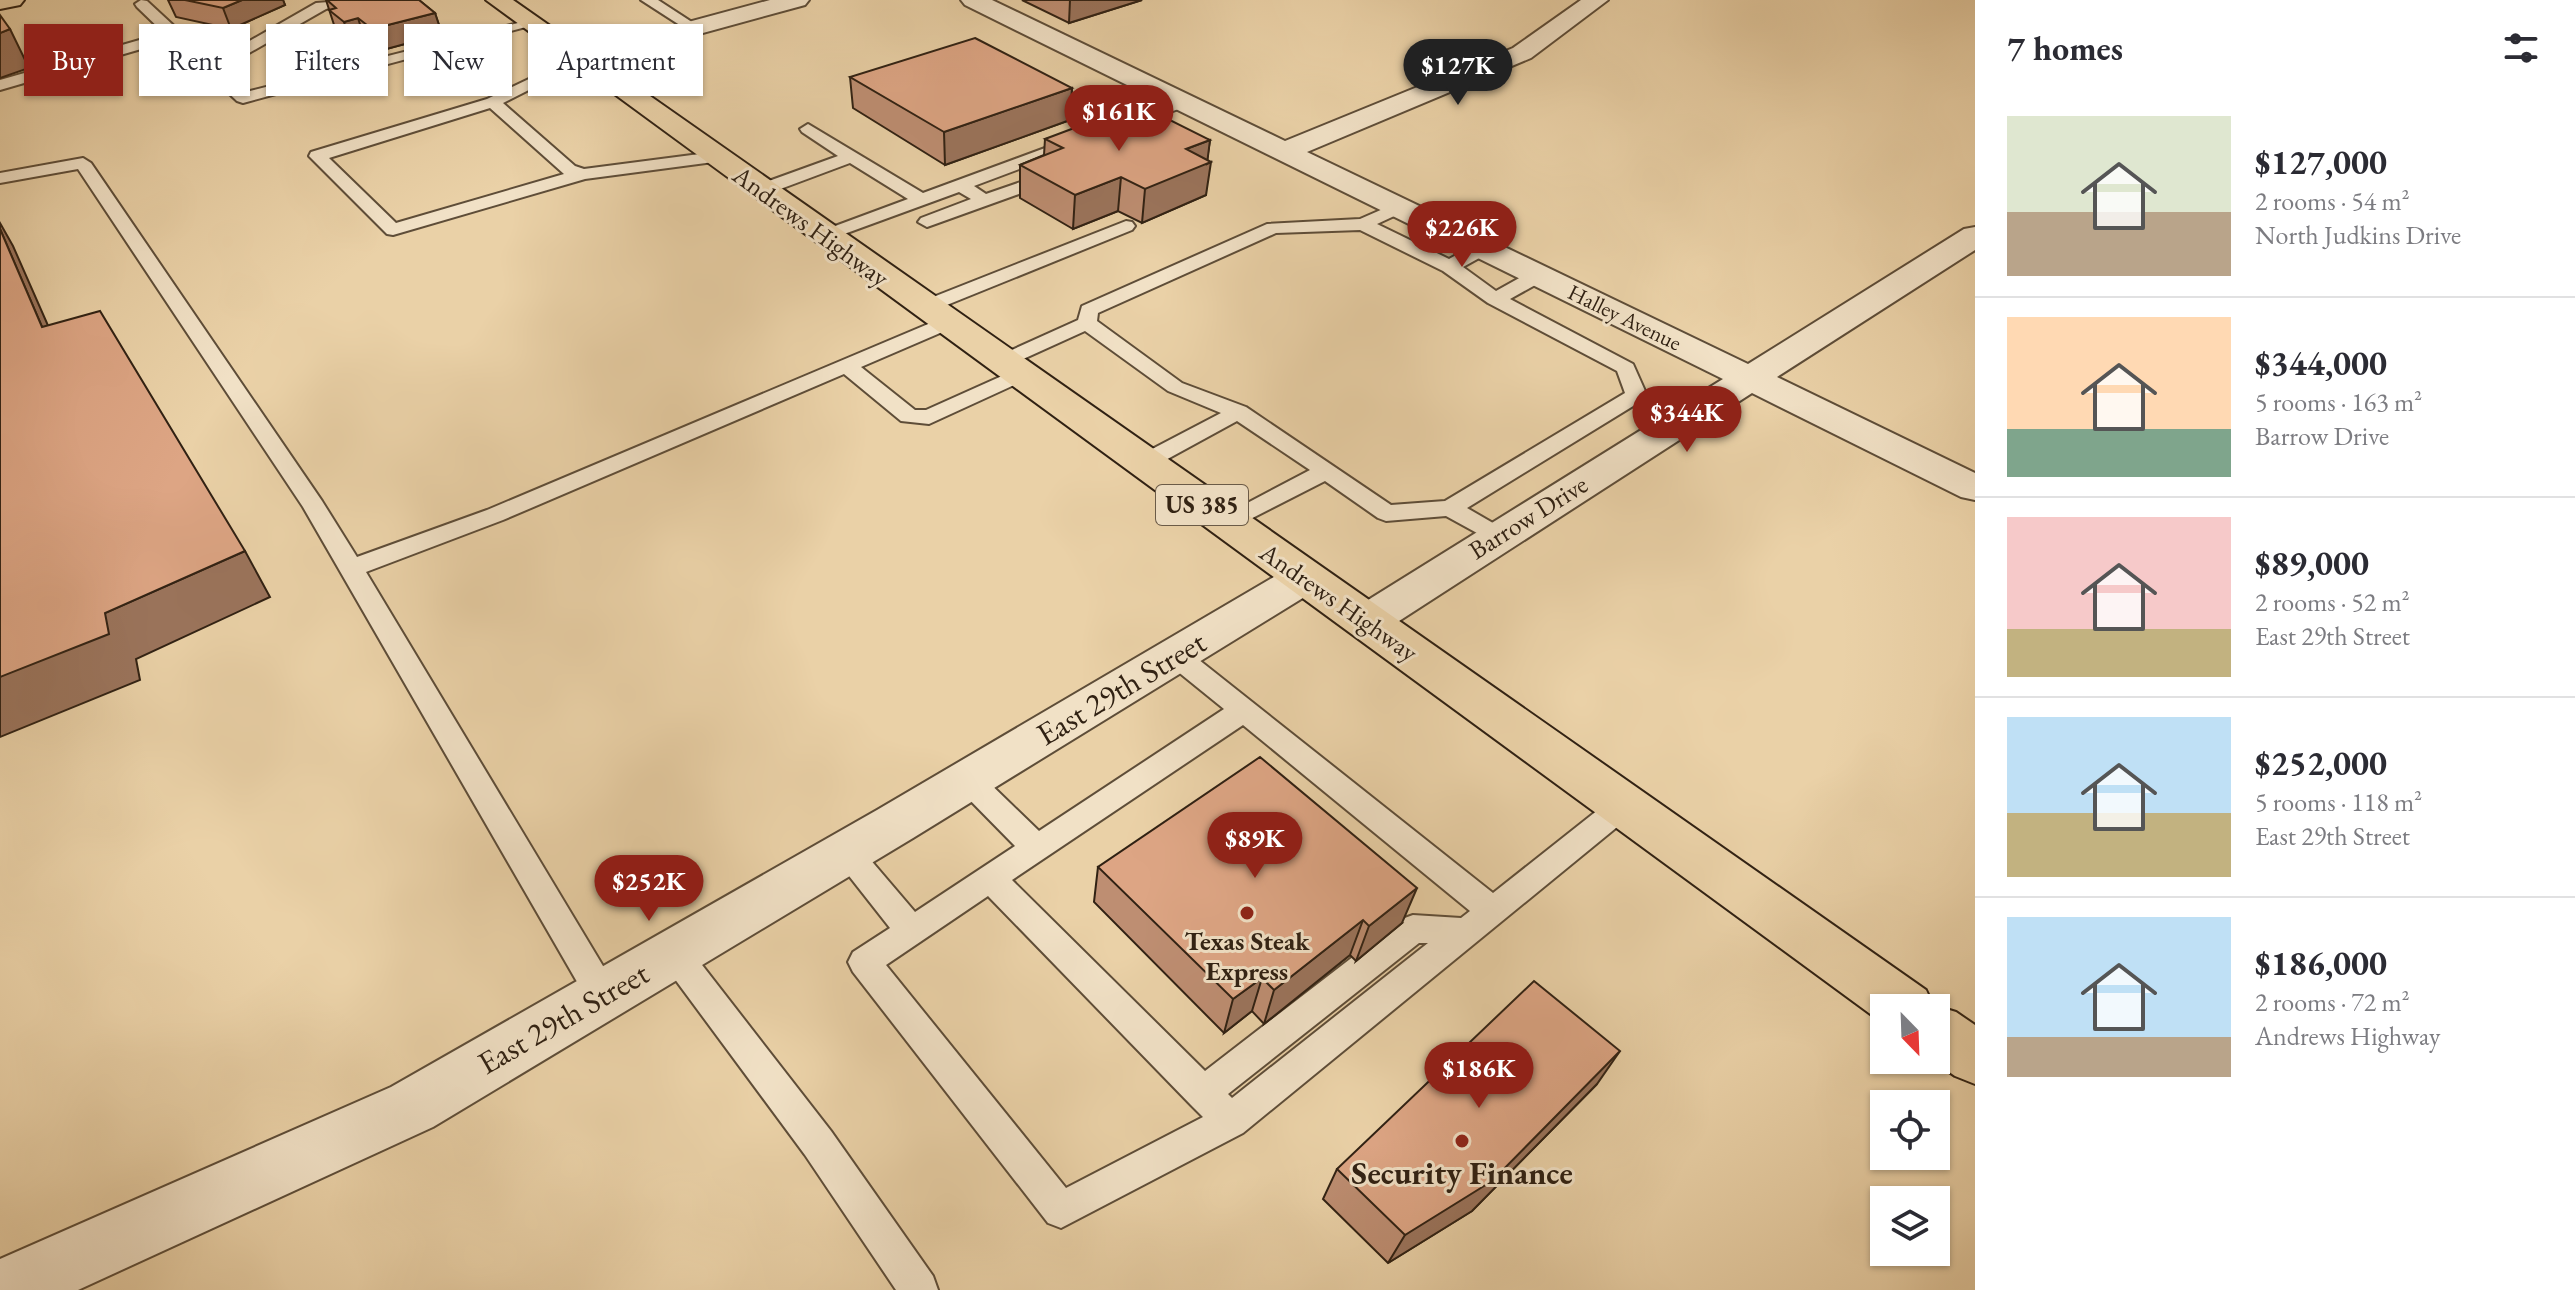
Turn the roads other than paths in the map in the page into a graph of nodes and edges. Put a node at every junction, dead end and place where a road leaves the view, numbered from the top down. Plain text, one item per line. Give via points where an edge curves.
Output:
1 (12, 0) edge
2 (162, 0) edge
3 (347, 0) edge
4 (498, 0) edge
5 (648, 0) edge
6 (797, 0) edge
7 (973, 0) edge
8 (1596, 0) edge
9 (0, 2) edge
10 (162, 24) edge
11 (530, 24) edge
12 (687, 24) edge
13 (528, 25) edge
14 (703, 26) edge
15 (139, 44) edge
16 (250, 47) edge
17 (528, 84) edge
18 (0, 85) edge
19 (241, 96) edge
20 (630, 96) edge
21 (493, 102) junction
22 (1183, 102) junction
23 (808, 129) dead end
24 (1285, 151) junction
25 (715, 157) junction
26 (851, 157) junction
27 (583, 174) junction
28 (0, 178) edge
29 (1038, 181) edge
30 (961, 186) junction
31 (761, 190) junction
32 (922, 200) junction
33 (985, 200) junction
34 (1399, 207) junction
35 (927, 222) dead end
36 (1363, 224) junction
37 (1126, 226) dead end
38 (825, 236) junction
39 (1975, 236) edge
40 (1483, 248) junction
41 (1450, 267) junction
42 (1539, 275) junction
43 (1495, 299) junction
44 (936, 315) junction
45 (1087, 323) junction
46 (848, 367) junction
47 (1011, 369) junction
48 (1751, 378) junction
49 (1636, 395) junction
50 (1238, 412) junction
51 (1694, 414) junction
52 (1143, 463) junction
53 (1326, 471) junction
54 (1975, 488) edge
55 (1450, 508) junction
56 (1227, 523) junction
57 (1497, 536) junction
58 (350, 569) junction
59 (1304, 578) junction
60 (1367, 621) junction
61 (1175, 655) junction
62 (1244, 710) junction
63 (968, 780) junction
64 (1623, 806) junction
65 (1037, 848) junction
66 (846, 853) junction
67 (991, 879) junction
68 (1493, 911) junction
69 (911, 930) junction
70 (1468, 932) junction
71 (674, 953) junction
72 (1886, 994) edge
73 (603, 996) junction
74 (1950, 1040) edge
75 (1975, 1057) edge
76 (1203, 1093) junction
77 (1231, 1121) junction
78 (5, 1290) edge
79 (919, 1290) edge

1 - 9 main road
2 - 10 lane via 136,3
3 - 16 lane via 321,6
4 - 11 main road, Andrews Highway / US 385
5 - 12 lane
6 - 14 street
7 - 22 street, Halley Avenue
8 - 24 street via 1522,53
13 - 19 lane
15 - 18 lane
17 - 21 lane
20 - 25 main road, Andrews Highway / US 385
21 - 27 lane via 569,170
21 - 27 lane via 317,156 393,230
22 - 24 street, Halley Avenue
22 - 30 lane
23 - 26 lane
24 - 34 street, Halley Avenue
25 - 27 lane
25 - 31 main road, Andrews Highway / US 385
26 - 31 lane
26 - 32 lane
28 - 58 lane via 83,163 314,506
29 - 33 lane
30 - 32 lane
30 - 33 lane
31 - 38 main road, Andrews Highway / US 385
32 - 38 lane
33 - 35 lane
34 - 36 lane
34 - 40 street, Halley Avenue
36 - 41 lane
36 - 45 lane via 1273,228 1089,310
37 - 44 lane
38 - 44 main road, Andrews Highway / US 385
39 - 48 street, Barrow Drive
40 - 41 lane
40 - 42 street, Halley Avenue
41 - 43 lane
42 - 43 lane
42 - 48 street, Halley Avenue
43 - 49 lane via 1626,368
44 - 46 lane
44 - 47 main road, Andrews Highway / US 385
45 - 47 lane
45 - 50 lane via 1175,387
46 - 47 lane via 909,416 929,417
46 - 58 lane via 495,515
47 - 52 main road, Andrews Highway / US 385
48 - 51 street, Barrow Drive
48 - 54 street, Halley Avenue
49 - 51 lane
49 - 55 lane
50 - 52 lane
50 - 53 lane
51 - 57 street, Barrow Drive
52 - 56 main road, Andrews Highway / US 385
53 - 55 lane via 1386,513
53 - 56 lane
55 - 57 lane
56 - 59 main road, Andrews Highway / US 385
57 - 60 street, Barrow Drive
58 - 73 lane
59 - 60 main road, Andrews Highway / US 385
59 - 61 street, East 29th Street
60 - 64 main road, Andrews Highway / US 385
61 - 62 lane
61 - 63 street, East 29th Street
62 - 65 lane
62 - 68 lane
63 - 65 lane
63 - 66 street, East 29th Street
64 - 68 lane
64 - 72 main road, Andrews Highway / US 385
65 - 67 lane
66 - 69 lane
66 - 71 street, East 29th Street
67 - 69 lane
67 - 76 lane
68 - 70 lane
69 - 77 lane via 864,962 1061,1210
70 - 76 lane via 1413,929
70 - 77 lane
71 - 73 street, East 29th Street
71 - 79 lane via 818,1143
73 - 78 street, East 29th Street via 412,1107
74 - 75 main road
76 - 77 lane

